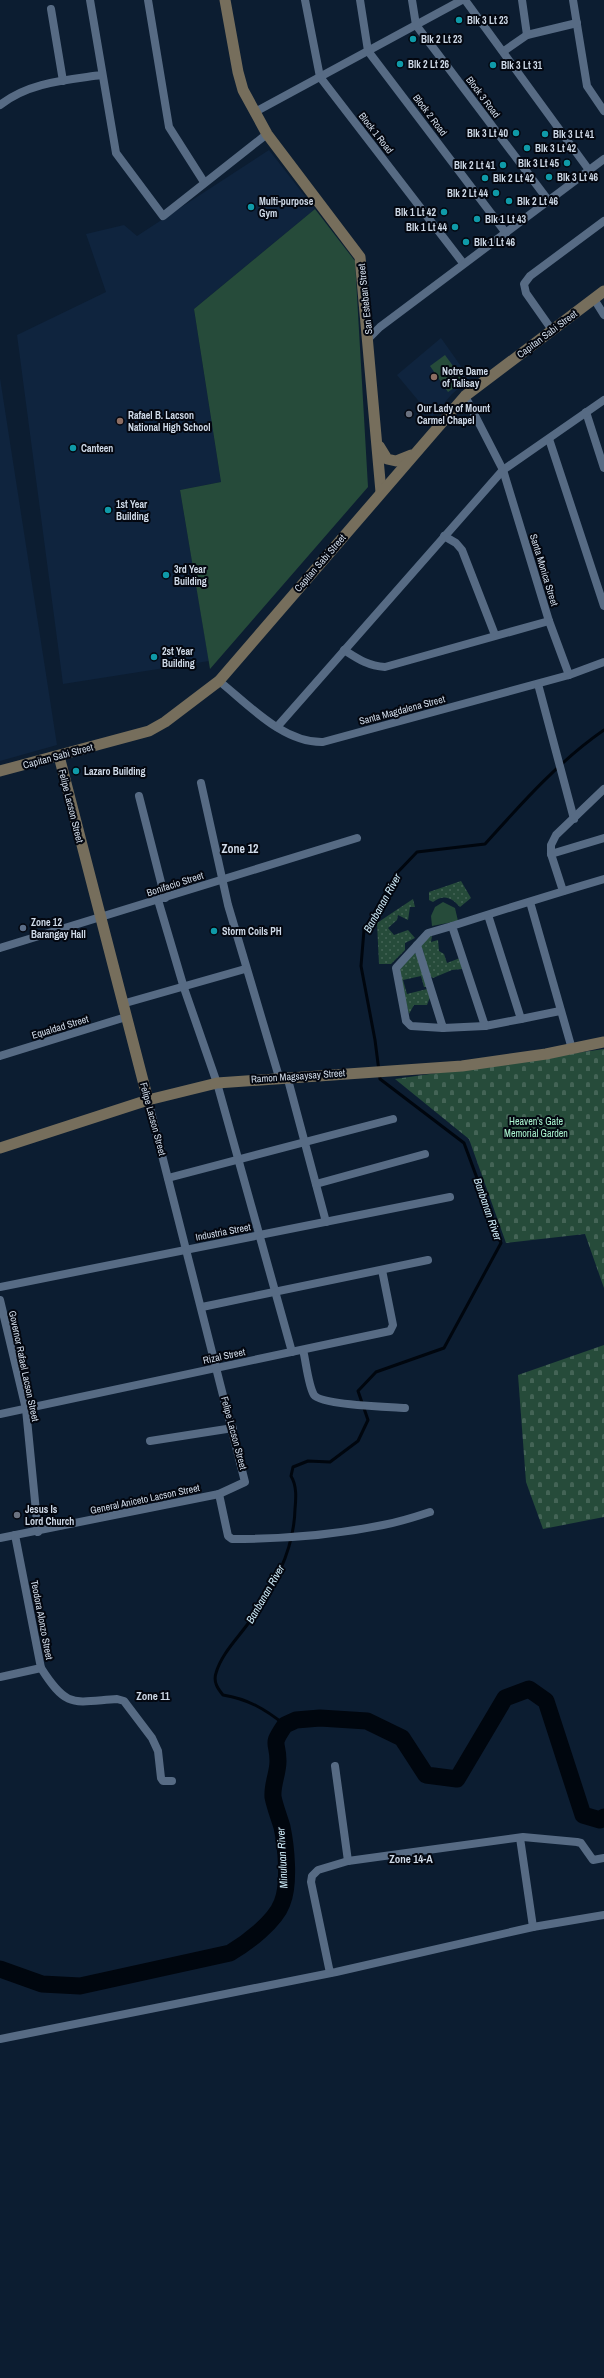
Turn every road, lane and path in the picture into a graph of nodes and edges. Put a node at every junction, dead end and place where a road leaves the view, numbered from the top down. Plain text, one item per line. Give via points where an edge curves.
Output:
1 (90, 0) edge
2 (148, 0) edge
3 (226, 0) edge
4 (305, 0) edge
5 (360, 0) edge
6 (412, 0) edge
7 (462, 0) edge
8 (465, 0) edge
9 (522, 0) edge
10 (573, 0) edge
11 (51, 9) dead end
12 (577, 23) junction
13 (416, 25) junction
14 (527, 35) junction
15 (368, 51) junction
16 (504, 51) junction
17 (102, 75) junction
18 (320, 77) junction
19 (63, 81) junction
20 (0, 105) edge
21 (604, 111) edge
22 (255, 112) junction
23 (267, 134) junction
24 (604, 159) edge
25 (589, 170) junction
26 (204, 182) junction
27 (548, 200) junction
28 (604, 221) edge
29 (506, 232) junction
30 (464, 263) junction
31 (604, 291) edge
32 (594, 299) junction
33 (604, 315) edge
34 (552, 330) junction
35 (369, 338) junction
36 (465, 396) junction
37 (604, 400) edge
38 (586, 412) junction
39 (549, 439) junction
40 (377, 440) junction
41 (416, 451) junction
42 (604, 468) edge
43 (502, 470) junction
44 (381, 492) junction
45 (444, 536) junction
46 (604, 606) edge
47 (549, 621) junction
48 (495, 635) junction
49 (344, 650) junction
50 (604, 662) edge
51 (568, 675) junction
52 (219, 681) junction
53 (538, 684) junction
54 (277, 726) junction
55 (59, 756) junction
56 (0, 771) edge
57 (201, 782) dead end
58 (604, 789) edge
59 (140, 796) dead end
60 (604, 799) edge
61 (591, 803) junction
62 (574, 819) junction
63 (356, 838) dead end
64 (604, 838) edge
65 (551, 854) junction
66 (222, 880) junction
67 (604, 880) edge
68 (563, 891) junction
69 (161, 899) junction
70 (530, 902) junction
71 (488, 915) junction
72 (100, 917) junction
73 (452, 926) junction
74 (417, 945) junction
75 (0, 948) edge
76 (245, 969) junction
77 (184, 988) junction
78 (122, 1004) junction
79 (560, 1011) junction
80 (126, 1017) junction
81 (521, 1019) junction
82 (484, 1026) junction
83 (443, 1028) junction
84 (604, 1042) edge
85 (572, 1049) junction
86 (0, 1056) edge
87 (283, 1077) junction
88 (217, 1083) junction
89 (148, 1100) junction
90 (393, 1119) dead end
91 (304, 1142) junction
92 (0, 1148) edge
93 (425, 1154) dead end
94 (238, 1160) junction
95 (168, 1178) junction
96 (316, 1184) junction
97 (450, 1197) dead end
98 (326, 1222) junction
99 (260, 1235) junction
100 (186, 1250) junction
101 (428, 1260) dead end
102 (382, 1270) junction
103 (0, 1287) edge
104 (276, 1293) junction
105 (0, 1300) edge
106 (202, 1307) junction
107 (303, 1350) junction
108 (292, 1352) junction
109 (217, 1368) junction
110 (406, 1408) dead end
111 (26, 1409) junction
112 (0, 1414) edge
113 (233, 1428) junction
114 (150, 1441) dead end
115 (245, 1482) joint
116 (219, 1494) junction
117 (430, 1512) dead end
118 (38, 1532) junction
119 (15, 1535) junction
120 (0, 1538) edge
121 (41, 1668) junction
122 (0, 1677) edge
123 (335, 1766) dead end
124 (172, 1781) dead end
125 (520, 1838) junction
126 (604, 1858) edge
127 (348, 1860) junction
128 (604, 1915) edge
129 (533, 1927) junction
130 (330, 1973) junction
131 (0, 2039) edge

1 - 17 street
2 - 26 street via 169,127
3 - 22 street, San Esteban Street via 240,80
4 - 18 street, Block 1 Road
5 - 15 street, Block 2 Road
6 - 13 street, Block 3 Road
7 - 13 street
8 - 16 street
9 - 14 street
10 - 12 street
11 - 19 street
12 - 14 street
12 - 21 street via 587,86
13 - 15 street
13 - 27 street, Block 3 Road
14 - 16 street
15 - 18 street
15 - 29 street, Block 2 Road
16 - 25 street
17 - 19 street
17 - 26 street via 116,153 163,216
18 - 22 street
18 - 30 street, Block 1 Road
19 - 20 street via 25,91
22 - 23 street, San Esteban Street
23 - 26 street
23 - 35 street, San Esteban Street via 360,257
24 - 25 street
25 - 27 street
27 - 29 street
28 - 34 street via 530,276 524,284 526,293
29 - 30 street
30 - 35 street
31 - 32 street, Capitan Sabi Street
32 - 33 street
32 - 34 street, Capitan Sabi Street
34 - 36 street, Capitan Sabi Street
35 - 40 street, San Esteban Street
36 - 41 street, Capitan Sabi Street
36 - 43 street, Santa Monica Street
37 - 38 street
38 - 39 street
38 - 42 street
39 - 43 street
39 - 46 street
40 - 41 street via 380,450 387,459 396,461 407,458
40 - 44 street, San Esteban Street
41 - 44 street, Capitan Sabi Street
43 - 45 street
43 - 47 street, Santa Monica Street
44 - 52 street, Capitan Sabi Street
45 - 48 street via 462,550
45 - 49 street
47 - 48 street
47 - 51 street, Santa Monica Street
48 - 49 street via 385,667 365,663
49 - 54 street
50 - 51 street, Santa Magdalena Street
51 - 53 street, Santa Magdalena Street
52 - 54 street, Santa Magdalena Street
52 - 55 street, Capitan Sabi Street via 149,731
53 - 54 street, Santa Magdalena Street via 323,742 299,739
53 - 62 street
55 - 56 street, Capitan Sabi Street
55 - 72 street, Felipe Lacson Street
57 - 66 street
58 - 61 street
59 - 69 street
60 - 61 street
61 - 62 street
62 - 65 street via 552,840
63 - 66 street, Bonifacio Street
64 - 65 street
65 - 68 street
66 - 69 street, Bonifacio Street
66 - 76 street
67 - 68 street
68 - 70 street
69 - 72 street, Bonifacio Street
69 - 77 street
70 - 71 street
70 - 79 street
71 - 73 street
71 - 81 street
72 - 75 street, Bonifacio Street
72 - 78 street, Felipe Lacson Street
73 - 74 street via 428,933
73 - 82 street
74 - 83 street
74 - 83 street via 396,968 406,1021 411,1026
76 - 77 street
76 - 87 street
77 - 78 street
77 - 88 street
78 - 80 street, Felipe Lacson Street
79 - 81 street
79 - 85 street
80 - 86 street, Equaldad Street
80 - 89 street, Felipe Lacson Street
81 - 82 street
82 - 83 street
84 - 85 street, Ramon Magsaysay Street
85 - 87 street, Ramon Magsaysay Street via 462,1066
87 - 88 street, Ramon Magsaysay Street
87 - 91 street
88 - 89 street, Ramon Magsaysay Street
88 - 94 street
89 - 92 street, Ramon Magsaysay Street
89 - 95 street, Felipe Lacson Street
90 - 91 street
91 - 94 street
91 - 96 street
93 - 96 street
94 - 95 street
94 - 99 street
95 - 100 street, Felipe Lacson Street
96 - 98 street
97 - 98 street, Industria Street
98 - 99 street, Industria Street
99 - 100 street, Industria Street
99 - 104 street
100 - 103 street, Industria Street
100 - 106 street, Felipe Lacson Street
101 - 102 street
102 - 104 street
102 - 107 street, Rizal Street via 393,1328
104 - 106 street
104 - 108 street
105 - 111 street, Governor Rafael Lacson Street
106 - 109 street, Felipe Lacson Street
107 - 108 street, Rizal Street
107 - 110 street via 315,1396 334,1402
108 - 109 street, Rizal Street
109 - 111 street, Rizal Street
109 - 113 street, Felipe Lacson Street
111 - 112 street, Rizal Street
111 - 118 street, Governor Rafael Lacson Street
113 - 114 street
113 - 115 street, Felipe Lacson Street
115 - 116 street, General Aniceto Lacson Street
116 - 117 street via 230,1538 296,1537 384,1525
116 - 118 street, General Aniceto Lacson Street
118 - 119 street, General Aniceto Lacson Street
119 - 120 street, General Aniceto Lacson Street
119 - 121 street, Teodora Alonzo Street
121 - 122 street, Teodora Alonzo Street
121 - 124 street via 56,1691 72,1702 118,1699 124,1701 152,1738 158,1751 161,1778 163,1781
123 - 127 street
125 - 126 street via 577,1842 586,1849 593,1860
125 - 127 street
125 - 129 street
127 - 130 street via 318,1870 312,1876 311,1882
128 - 129 street
129 - 130 street
130 - 131 street

